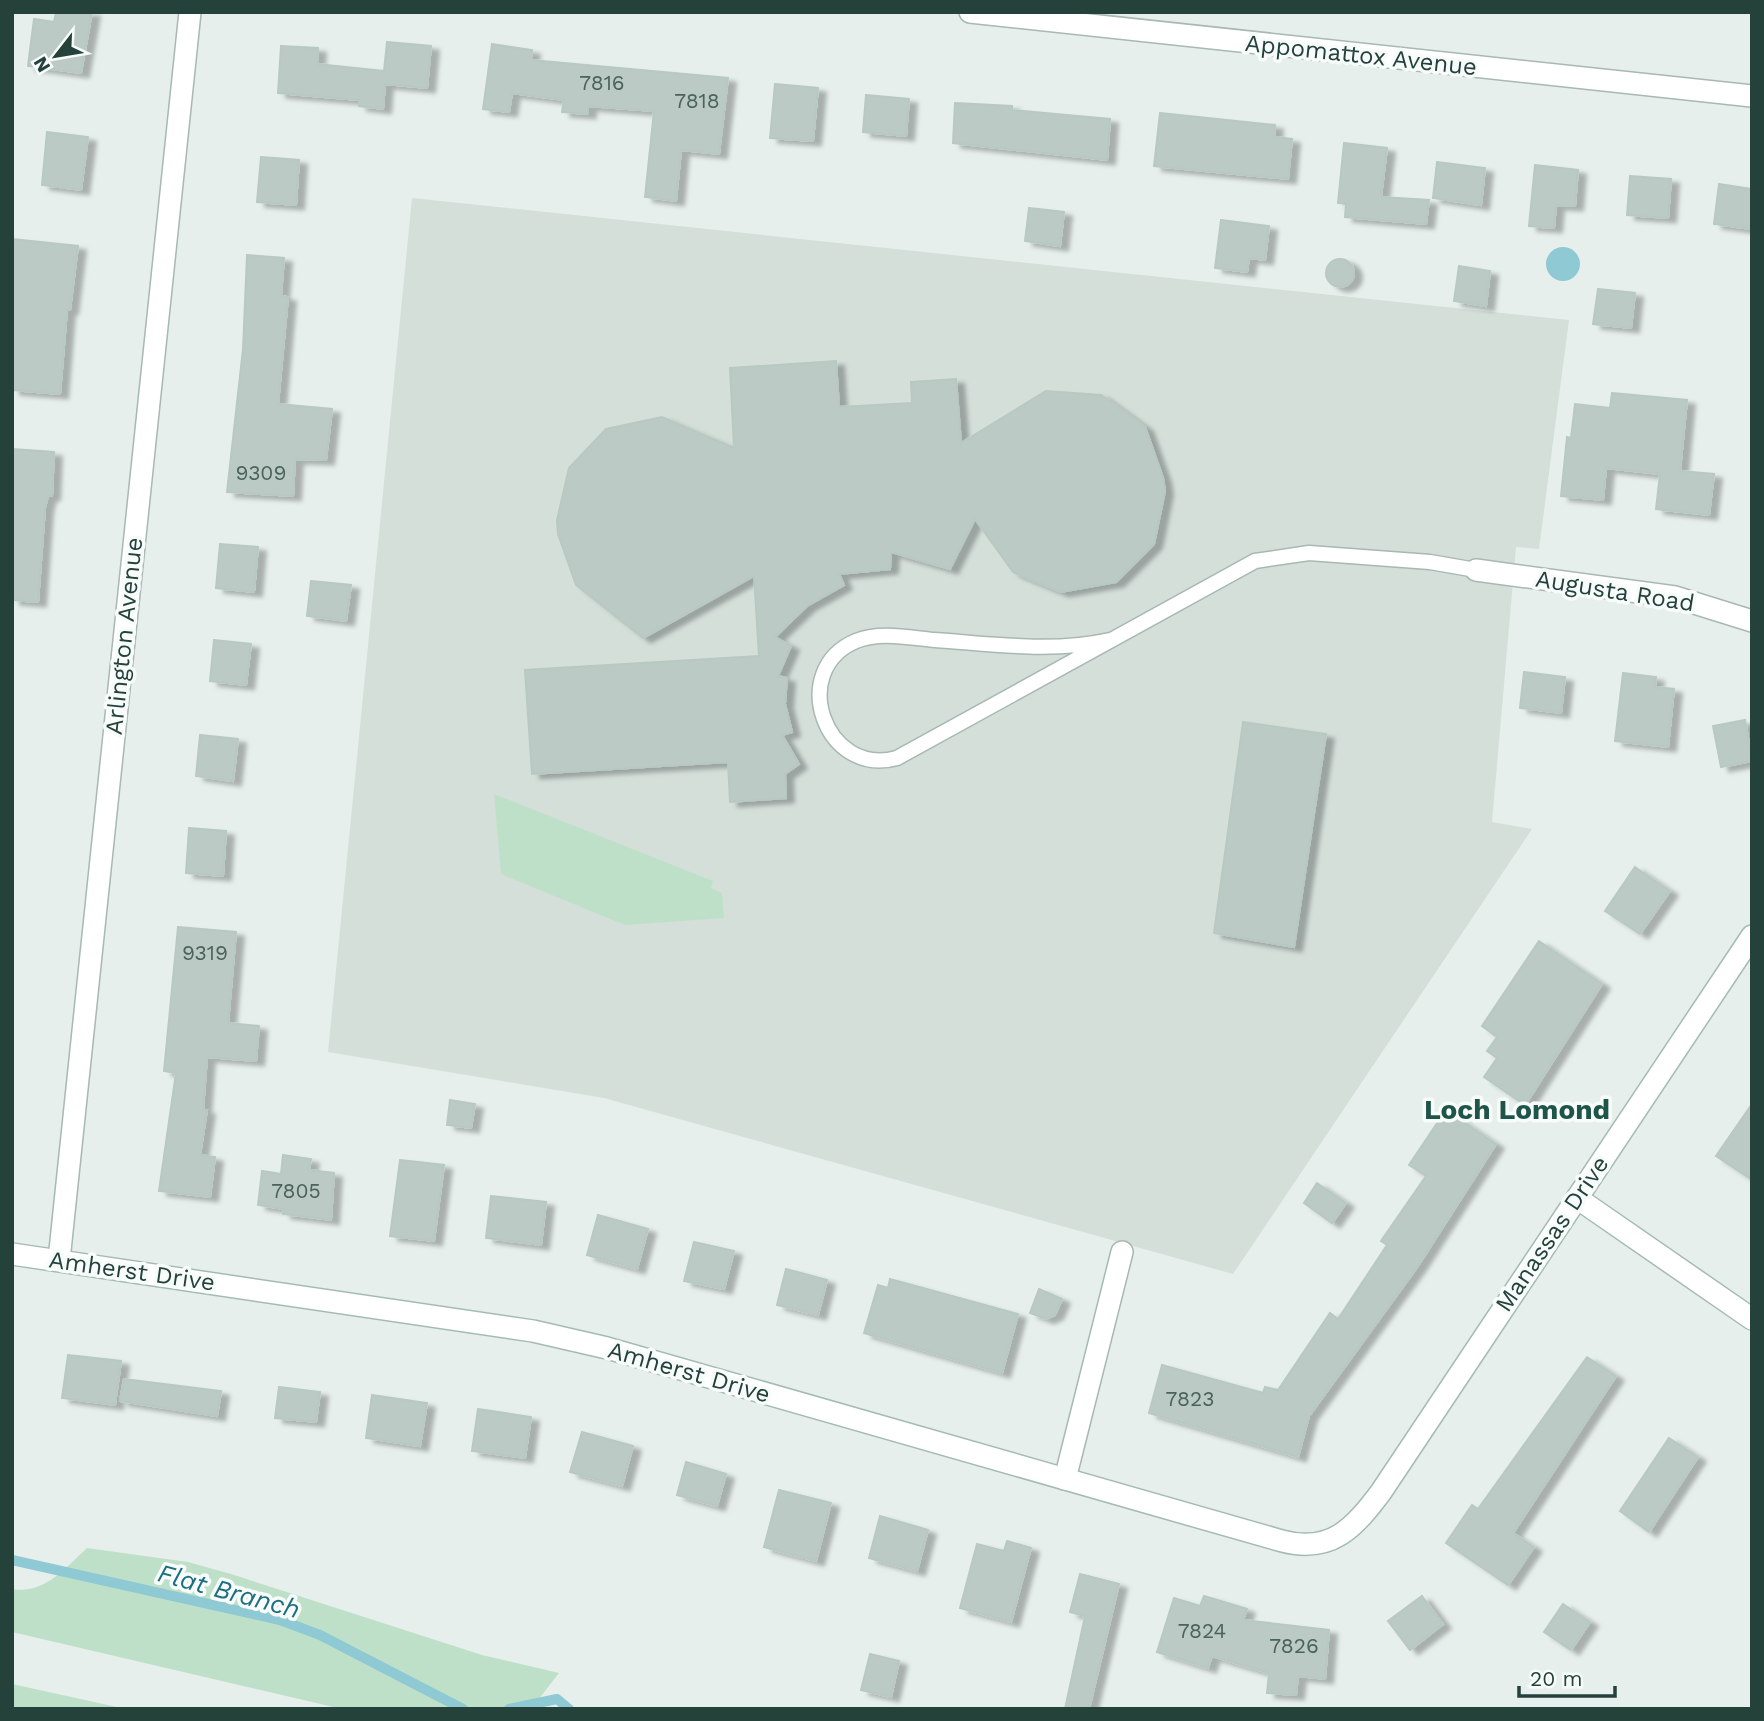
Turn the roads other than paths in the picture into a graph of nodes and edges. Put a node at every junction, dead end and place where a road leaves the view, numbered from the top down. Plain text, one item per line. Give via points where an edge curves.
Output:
1 (190, 12) edge
2 (970, 12) edge
3 (1752, 96) edge
4 (1476, 570) joint
5 (1752, 621) edge
6 (1110, 640) junction
7 (1752, 936) edge
8 (1577, 1198) junction
9 (1122, 1252) dead end
10 (12, 1254) edge
11 (59, 1260) junction
12 (1752, 1319) edge
13 (1065, 1479) junction
14 (1349, 1530) joint

1 - 11 street, Arlington Avenue
2 - 3 street, Appomattox Avenue
4 - 5 street, Augusta Road via 1675,597
4 - 6 lane via 1430,562 1282,555 1223,576
6 - 6 lane via 1052,648 887,637 857,641 824,672 818,702 821,717 838,744 851,753 889,760
7 - 8 street, Manassas Drive
8 - 12 street
8 - 14 street, Manassas Drive via 1381,1492
9 - 13 street
10 - 11 street, Amherst Drive
11 - 13 street, Amherst Drive via 533,1331
13 - 14 street, Amherst Drive via 1298,1545 1323,1543

